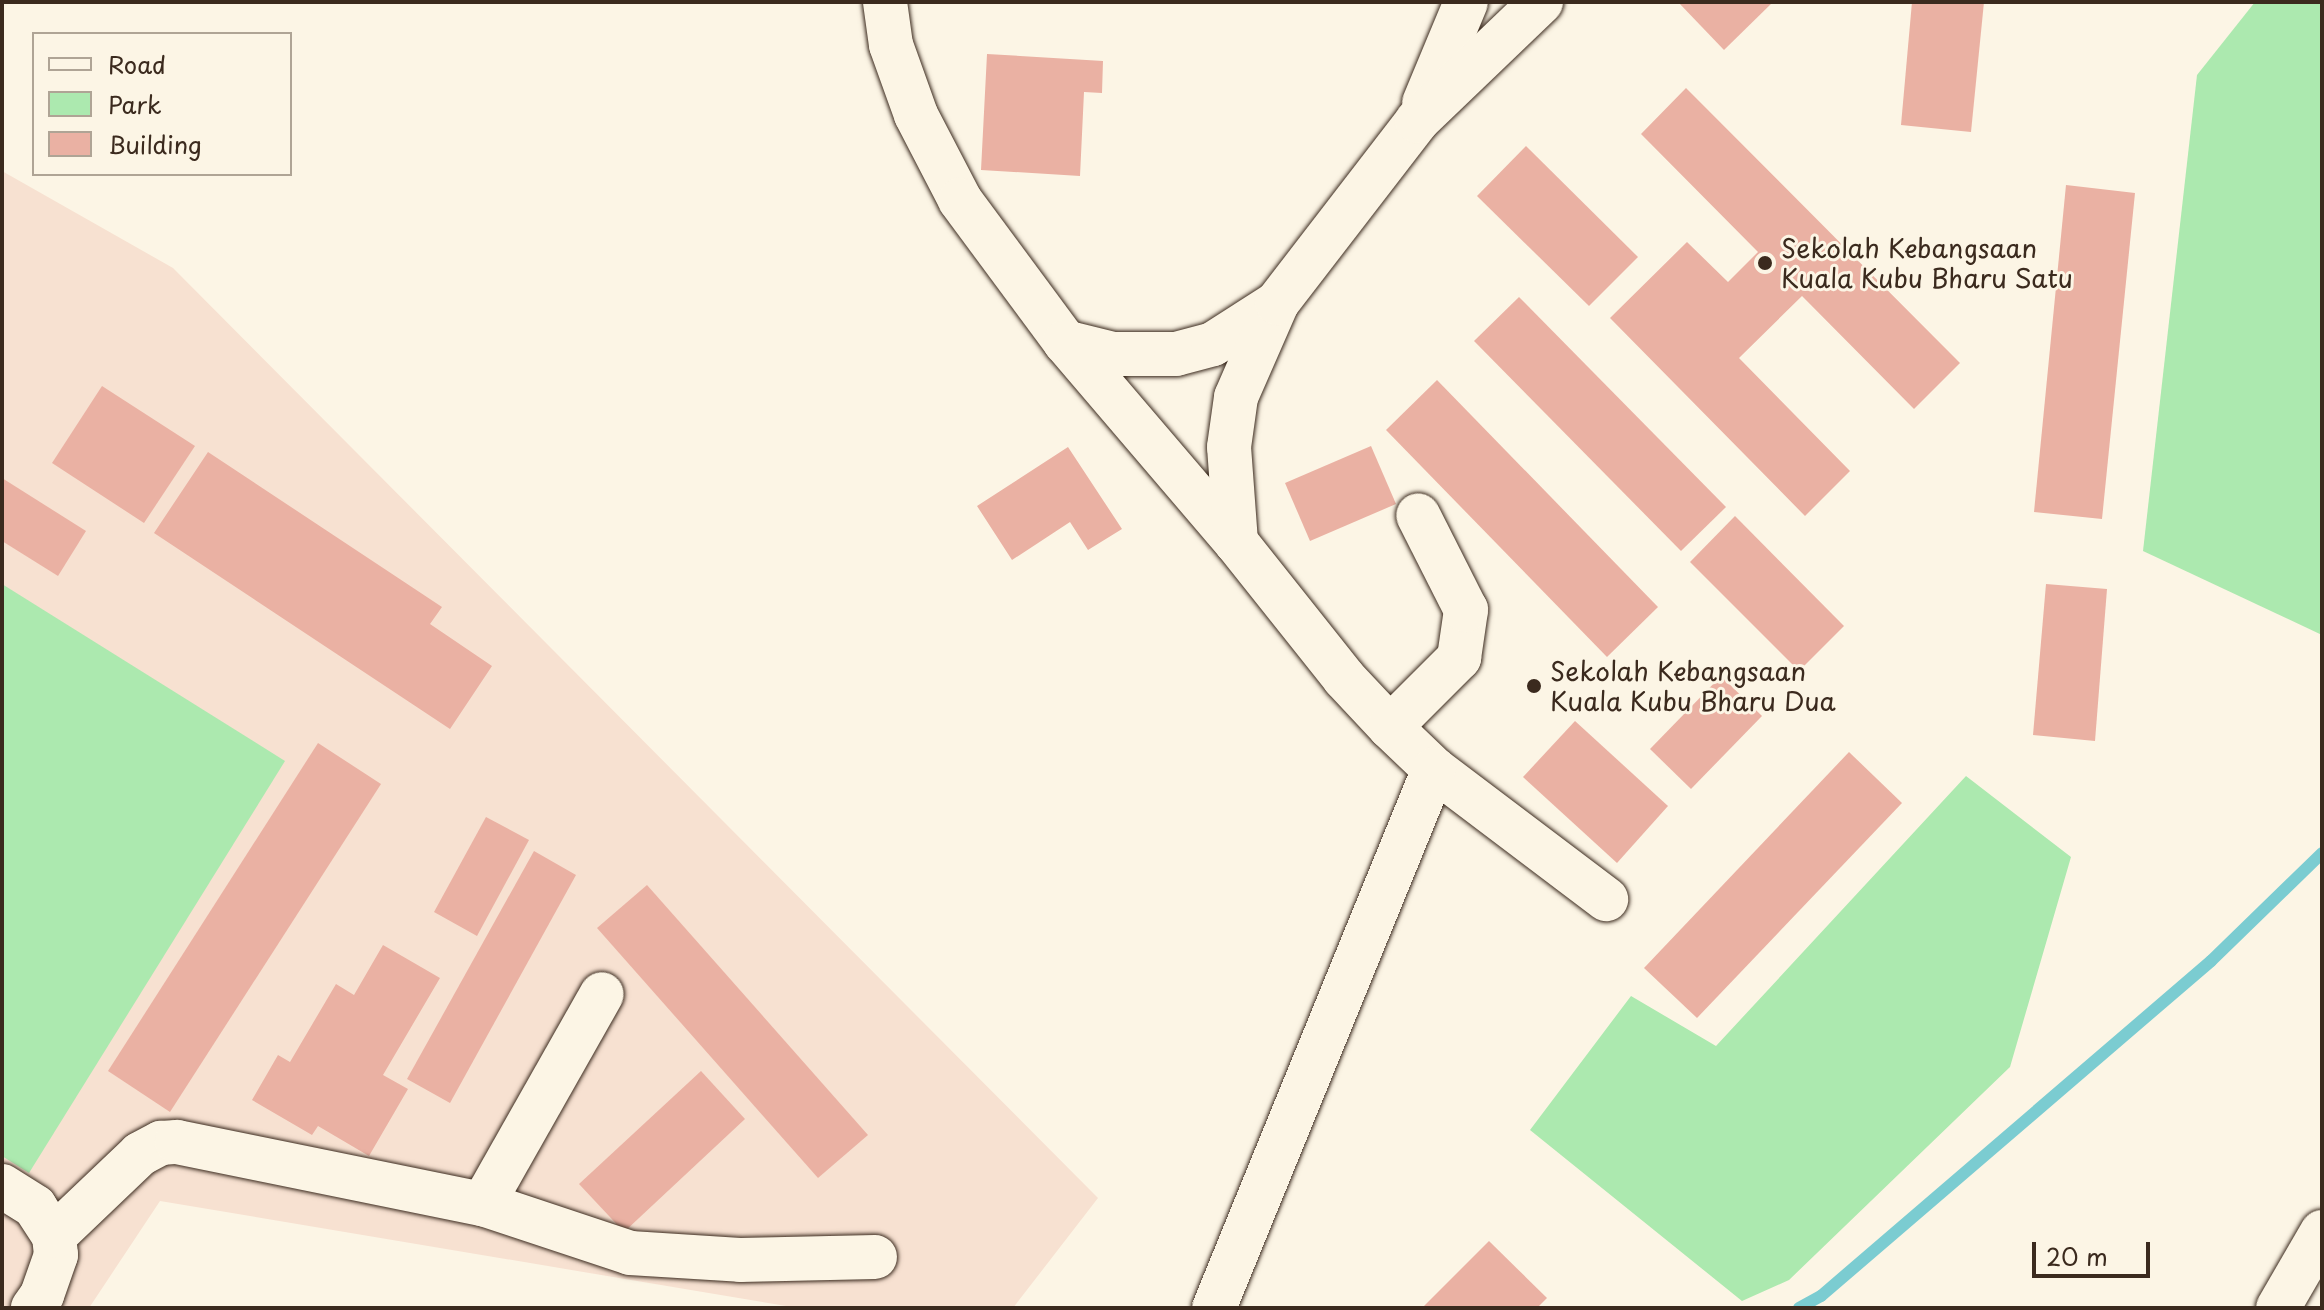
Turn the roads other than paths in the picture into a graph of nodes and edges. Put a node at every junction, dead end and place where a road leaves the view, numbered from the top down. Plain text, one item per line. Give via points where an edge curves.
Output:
1 (885, 2) edge
2 (1466, 2) edge
3 (1541, 2) edge
4 (1417, 121) junction
5 (1277, 303) junction
6 (1065, 342) junction
7 (1418, 515) dead end
8 (1236, 542) junction
9 (1390, 727) junction
10 (1434, 769) junction
11 (1606, 899) dead end
12 (602, 994) dead end
13 (2, 1186) edge
14 (483, 1204) junction
15 (2322, 1232) edge
16 (54, 1236) junction
17 (875, 1257) dead end
18 (33, 1308) edge
19 (1214, 1308) edge
20 (2278, 1308) edge

1 - 6 street via 891,45 916,115 960,200
2 - 4 street
3 - 4 street
4 - 5 street
5 - 6 street via 1213,344 1176,354 1113,354
5 - 8 street via 1236,397 1229,447
6 - 8 street
7 - 9 street via 1466,610 1459,658
8 - 9 street via 1344,678
9 - 10 street
10 - 11 street
10 - 19 street
12 - 14 street
13 - 16 street via 35,1207
14 - 16 street via 161,1143 140,1154
14 - 17 street via 630,1253 740,1260
15 - 20 street
16 - 18 street via 56,1255

